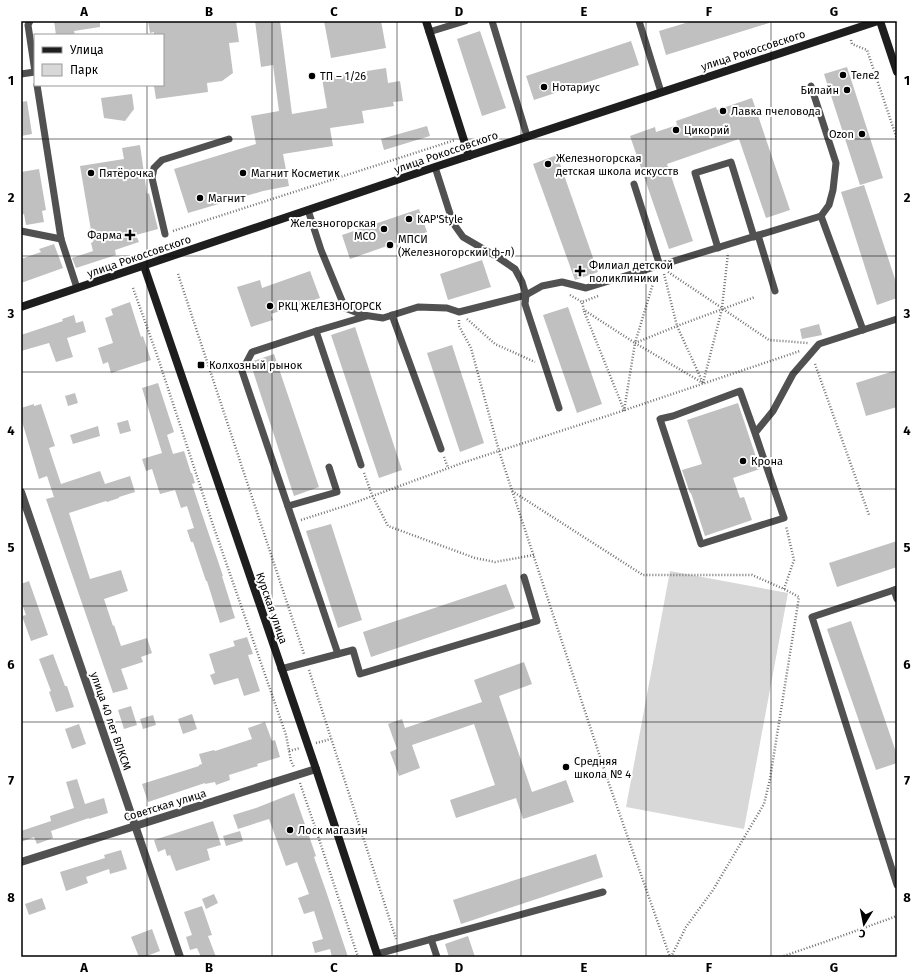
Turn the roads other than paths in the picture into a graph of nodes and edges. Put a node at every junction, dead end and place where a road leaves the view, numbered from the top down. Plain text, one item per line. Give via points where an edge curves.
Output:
1 (30, 21) edge
2 (426, 21) edge
3 (465, 21) edge
4 (492, 21) edge
5 (639, 21) edge
6 (879, 21) edge
7 (429, 32) junction
8 (34, 65) edge
9 (34, 72) edge
10 (897, 72) edge
11 (21, 74) edge
12 (37, 86) edge
13 (811, 86) dead end
14 (661, 92) junction
15 (527, 136) junction
16 (229, 139) dead end
17 (469, 156) junction
18 (435, 167) junction
19 (634, 184) dead end
20 (308, 210) junction
21 (821, 216) junction
22 (21, 231) edge
23 (165, 234) road end
24 (756, 236) junction
25 (61, 239) junction
26 (718, 248) junction
27 (144, 266) junction
28 (663, 269) junction
29 (77, 288) junction
30 (775, 291) dead end
31 (526, 295) junction
32 (21, 307) edge
33 (392, 315) junction
34 (368, 316) junction
35 (897, 319) edge
36 (863, 330) junction
37 (316, 331) junction
38 (559, 408) dead end
39 (755, 433) junction
40 (442, 449) dead end
41 (361, 465) road end
42 (329, 467) dead end
43 (21, 492) edge
44 (288, 506) junction
45 (524, 578) dead end
46 (895, 589) edge
47 (897, 599) edge
48 (338, 654) junction
49 (282, 670) junction
50 (316, 769) junction
51 (135, 826) junction
52 (21, 862) edge
53 (897, 885) edge
54 (603, 892) dead end
55 (431, 939) junction
56 (377, 956) edge
57 (180, 957) edge
58 (437, 957) edge

1 - 8 lane via 28,25
2 - 7 main road
3 - 7 lane
4 - 15 lane
5 - 14 lane
6 - 10 main road
6 - 14 main road, улица Рокоссовского
7 - 17 main road
9 - 11 lane
12 - 25 lane
13 - 21 lane via 836,163 829,205
14 - 15 main road, улица Рокоссовского
15 - 17 main road, улица Рокоссовского
16 - 23 lane via 162,160 154,168 152,178
17 - 18 main road, улица Рокоссовского
18 - 20 main road, улица Рокоссовского
18 - 31 lane via 453,223 463,237 515,269
19 - 28 lane
20 - 27 main road, улица Рокоссовского
20 - 34 lane via 345,308
21 - 24 lane
21 - 36 lane
22 - 25 lane
24 - 26 lane
24 - 26 lane via 731,162 695,173
24 - 30 lane
25 - 29 lane
26 - 28 lane
27 - 29 main road, улица Рокоссовского
27 - 49 main road, Курская улица
28 - 31 lane via 586,288 562,282 542,286
29 - 32 main road, улица Рокоссовского
31 - 33 lane via 459,312 447,308 418,307
31 - 38 lane via 524,304
33 - 34 lane via 383,318
33 - 40 lane
34 - 37 lane
35 - 36 lane
36 - 39 lane via 820,344 793,374 773,411
37 - 41 lane
37 - 44 lane via 252,352 242,371
39 - 39 lane via 740,391 660,419 702,544 784,518
42 - 44 lane via 337,492
43 - 51 street, улица 40 лет ВЛКСМ
44 - 48 lane
45 - 48 lane via 537,621 360,674 353,650
46 - 47 lane
46 - 53 lane via 812,617
48 - 49 lane
49 - 50 main road, Курская улица
50 - 51 street, Советская улица
50 - 56 main road, Курская улица
51 - 52 street, Советская улица
51 - 57 street, улица 40 лет ВЛКСМ
54 - 55 lane
55 - 56 lane
55 - 58 lane

